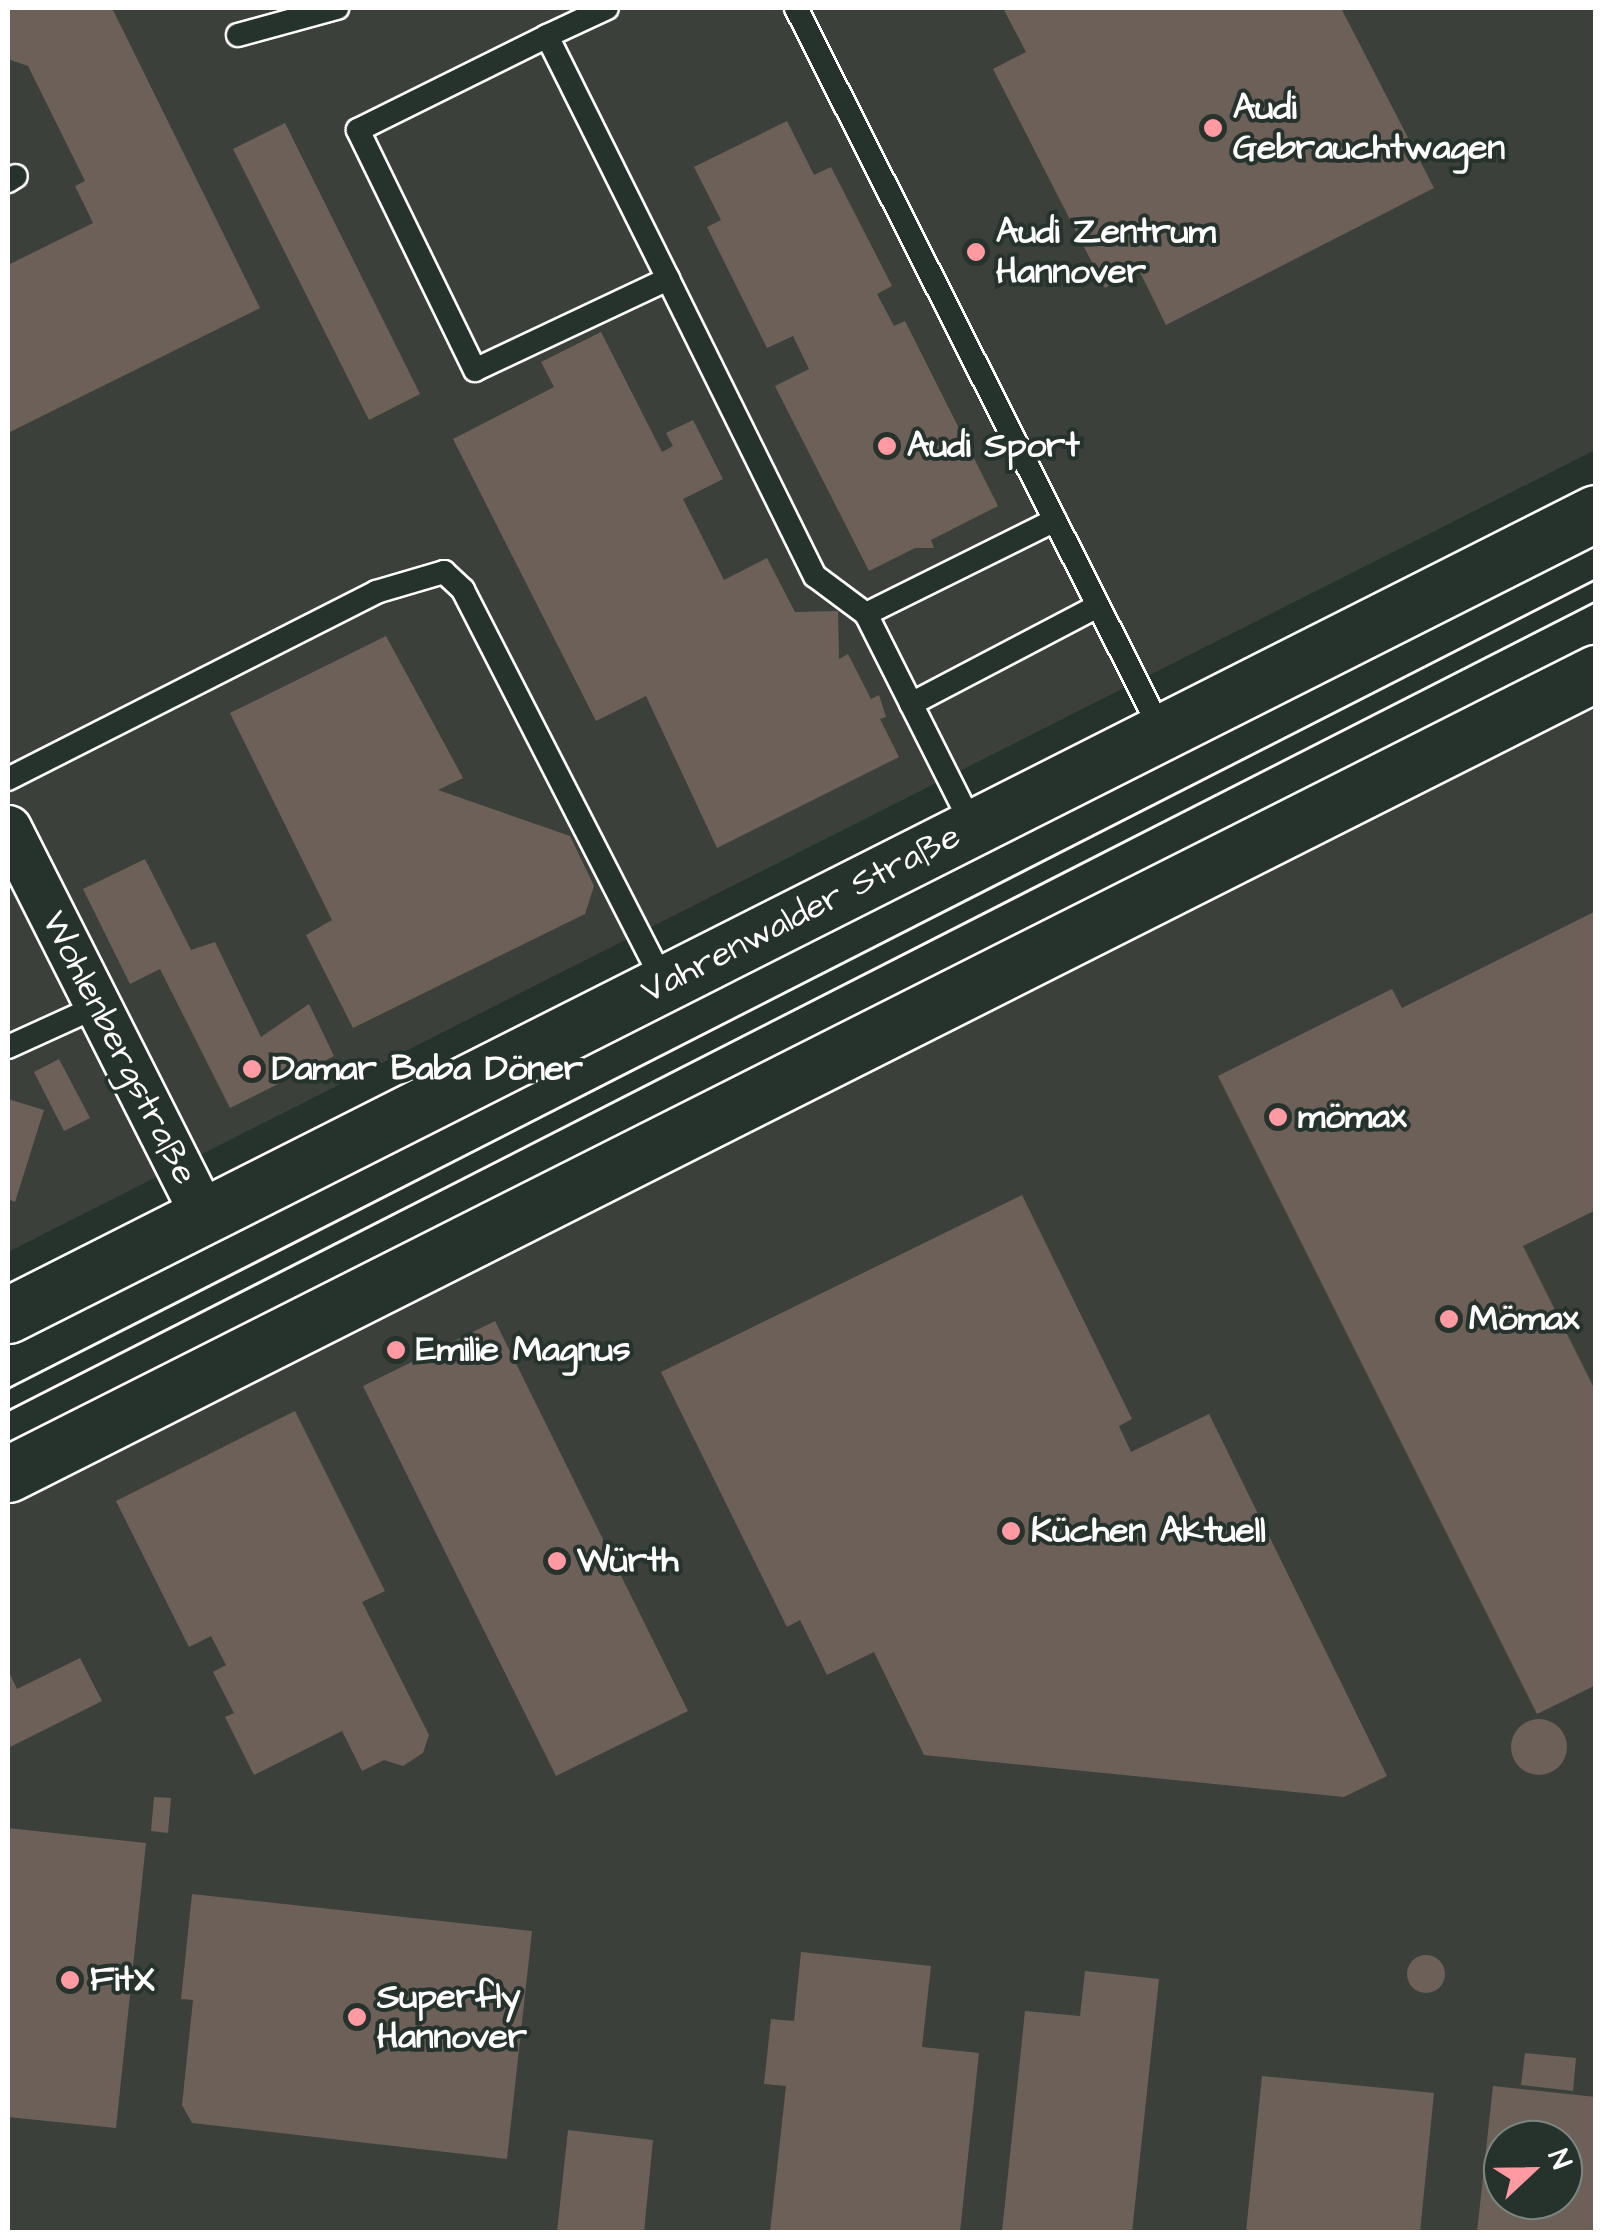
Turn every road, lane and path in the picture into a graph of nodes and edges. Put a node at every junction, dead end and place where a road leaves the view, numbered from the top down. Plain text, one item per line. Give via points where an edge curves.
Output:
1 (336, 8) edge
2 (608, 8) edge
3 (796, 8) edge
4 (238, 35) dead end
5 (547, 36) junction
6 (668, 279) junction
7 (1596, 513) edge
8 (1054, 520) junction
9 (1098, 606) junction
10 (866, 614) junction
11 (1596, 673) edge
12 (911, 704) junction
13 (1162, 732) junction
14 (8, 778) edge
15 (973, 827) junction
16 (8, 828) edge
17 (664, 983) junction
18 (98, 1006) junction
19 (8, 1048) edge
20 (203, 1214) junction
21 (8, 1315) edge
22 (8, 1474) edge

1 - 4 lane
2 - 5 lane
3 - 8 lane
5 - 6 lane
5 - 6 lane via 358,130 474,370
6 - 10 lane via 816,576
7 - 13 main road, Vahrenwalder Straße
8 - 9 lane
8 - 10 lane
9 - 12 lane
9 - 13 lane
10 - 12 lane
11 - 22 main road
12 - 15 lane
13 - 15 main road, Vahrenwalder Straße
14 - 17 lane via 376,592 444,572 463,590
15 - 17 main road, Vahrenwalder Straße
16 - 18 street, Wohlenbergstraße
17 - 20 main road, Vahrenwalder Straße
18 - 19 lane
18 - 20 street, Wohlenbergstraße
20 - 21 main road, Vahrenwalder Straße

